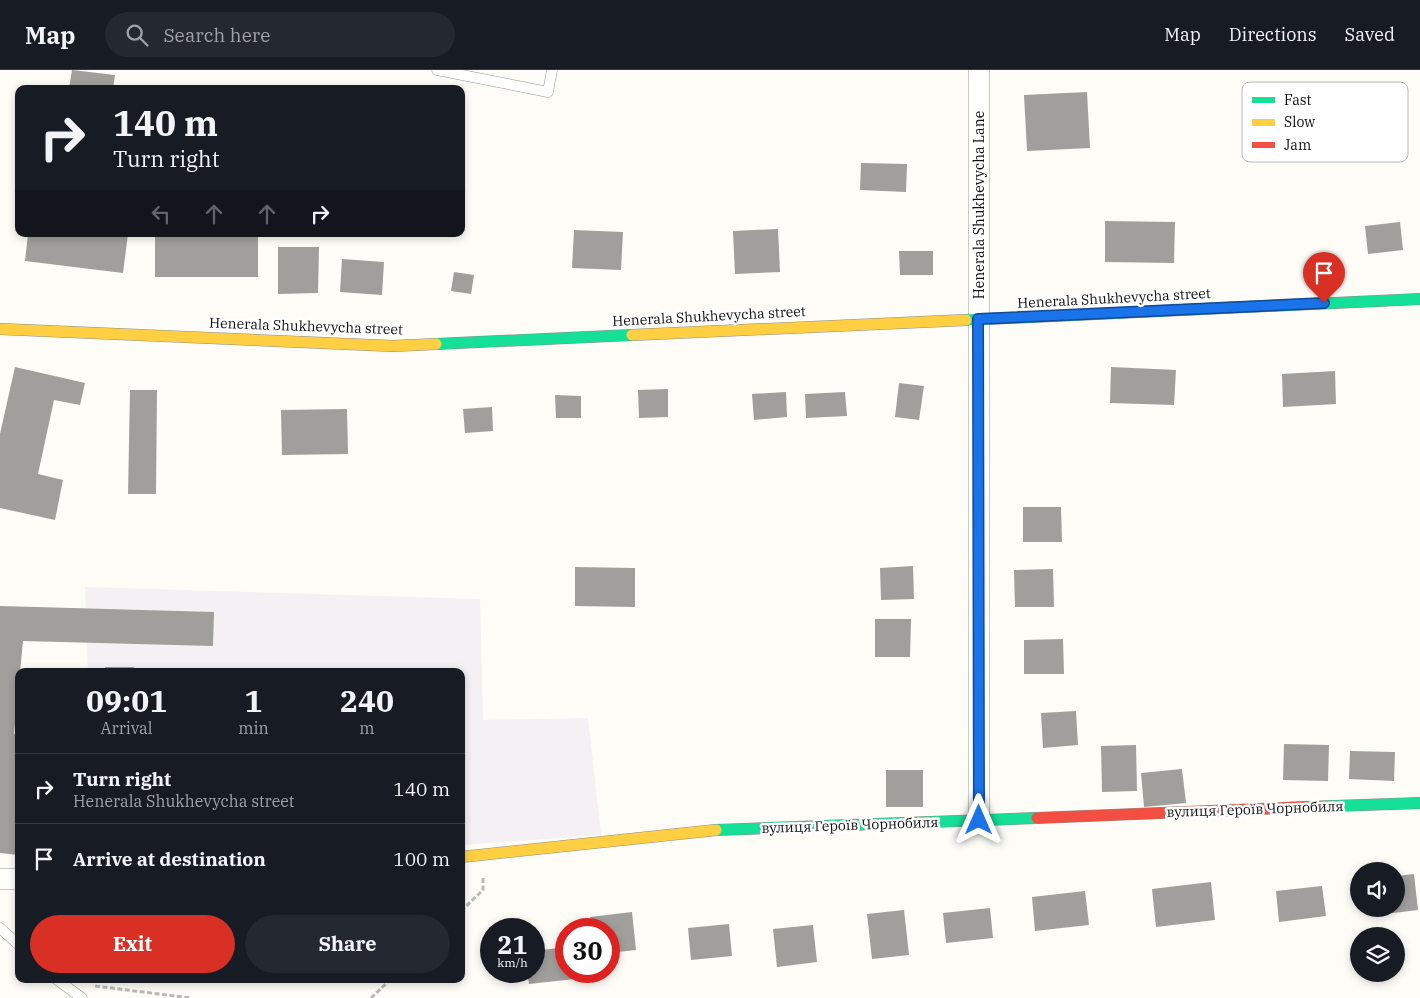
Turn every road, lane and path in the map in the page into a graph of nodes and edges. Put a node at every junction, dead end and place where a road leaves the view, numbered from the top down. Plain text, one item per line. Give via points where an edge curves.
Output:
1 (437, 70) edge
2 (552, 70) edge
3 (979, 70) edge
4 (1420, 299) edge
5 (978, 319) junction
6 (0, 329) edge
7 (1420, 803) edge
8 (979, 820) junction
9 (484, 855) junction
10 (465, 857) edge
11 (0, 879) edge
12 (15, 879) edge
13 (465, 908) edge
14 (0, 928) edge
15 (15, 941) edge
16 (62, 983) edge
17 (80, 983) edge
18 (387, 983) edge
19 (82, 998) edge
20 (191, 998) edge
21 (371, 998) edge

1 - 2 lane via 548,92
3 - 5 street, Henerala Shukhevycha Lane
4 - 5 street, Henerala Shukhevycha street
5 - 6 street, Henerala Shukhevycha street via 392,346
5 - 8 street, Henerala Shukhevycha Lane
7 - 8 street, вулиця Героїв Чорнобиля
8 - 9 street, вулиця Героїв Чорнобиля via 710,830
9 - 10 street, вулиця Героїв Чорнобиля
9 - 13 path via 483,890
11 - 12 street
14 - 15 lane
16 - 19 lane
17 - 20 path
18 - 21 path

